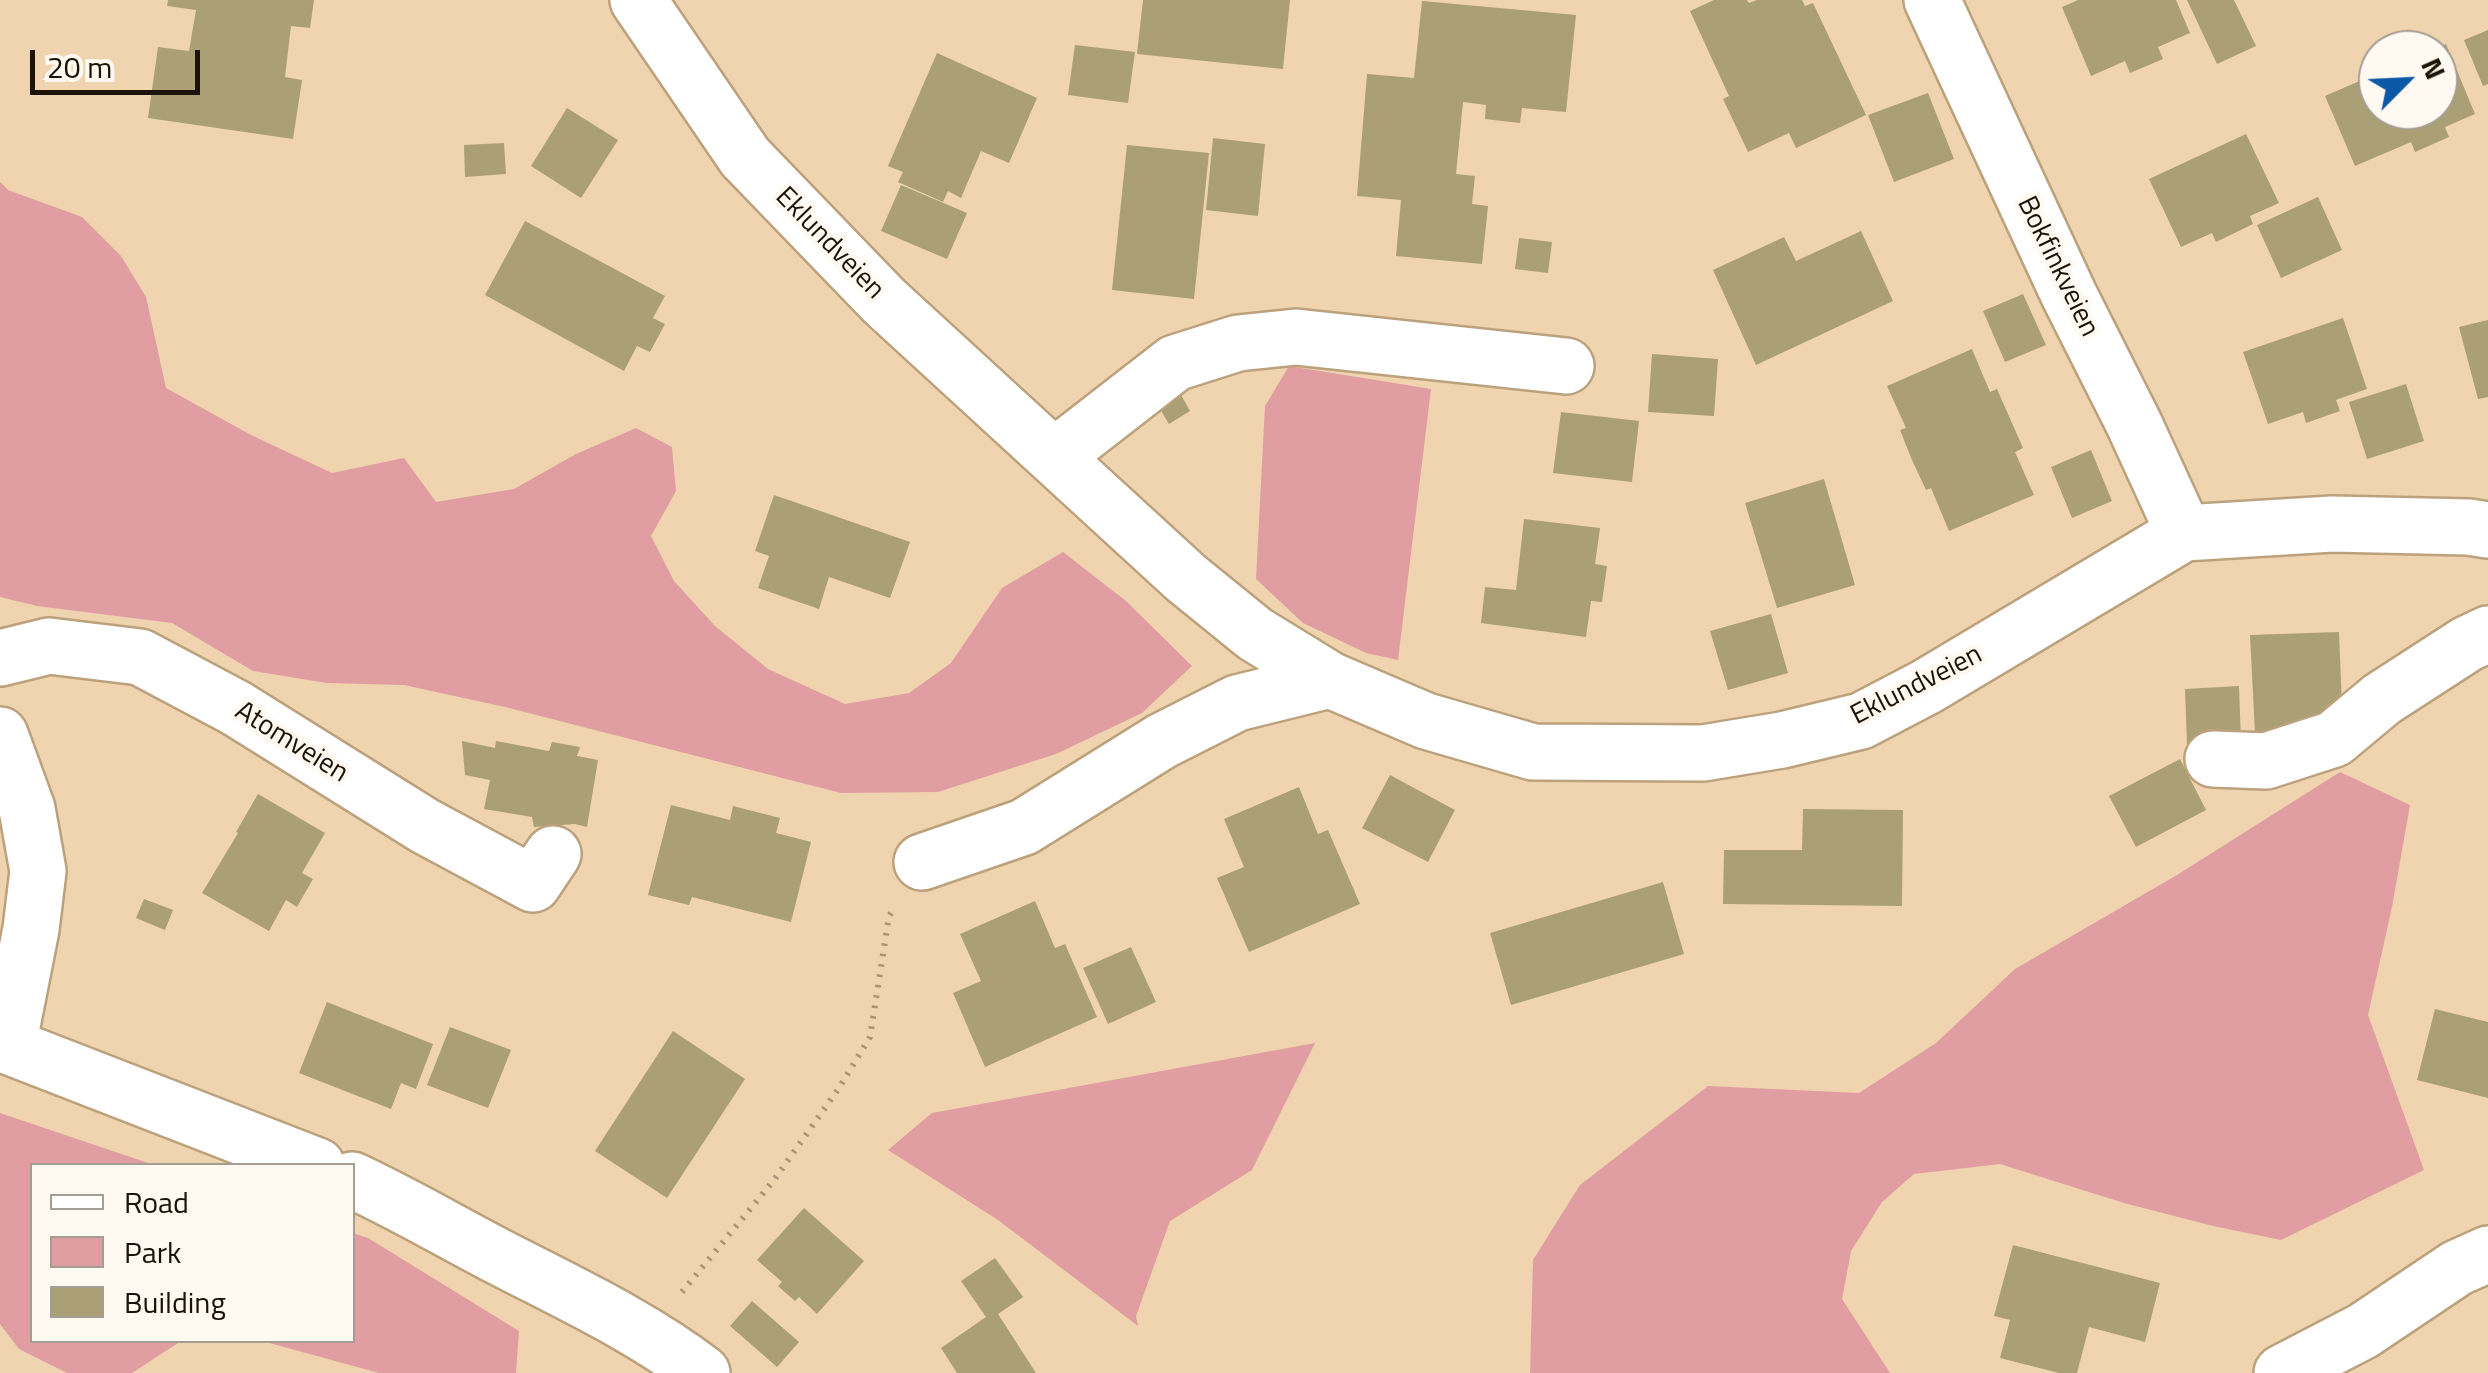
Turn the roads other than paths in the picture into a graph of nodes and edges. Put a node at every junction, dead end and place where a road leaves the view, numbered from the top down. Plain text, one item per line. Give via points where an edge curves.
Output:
1 (638, 0) edge
2 (1932, 0) edge
3 (1566, 366) dead end
4 (1054, 456) junction
5 (2488, 530) edge
6 (2184, 533) junction
7 (2488, 634) edge
8 (0, 658) edge
9 (1330, 680) junction
10 (0, 735) edge
11 (2212, 759) dead end
12 (14, 815) edge
13 (553, 854) dead end
14 (922, 862) road end
15 (4, 1044) edge
16 (309, 1163) edge
17 (355, 1181) edge
18 (2488, 1254) edge
19 (702, 1373) edge
20 (2282, 1373) edge

1 - 4 street, Eklundveien via 744,157 884,300
2 - 6 street, Bokfinkveien
3 - 4 street via 1296,337 1238,343 1175,363
4 - 9 street, Eklundveien via 1255,634
5 - 6 street, Eklundveien via 2332,524
6 - 9 street, Eklundveien via 1861,721 1782,740 1703,753 1533,752 1426,721
7 - 11 street via 2382,699 2334,740 2266,761
8 - 13 street, Atomveien via 49,646 140,657 533,884
9 - 14 street via 1237,703 1024,827
10 - 12 street
12 - 15 street via 38,871 32,928
15 - 16 street
17 - 19 street via 650,1338
18 - 20 street

